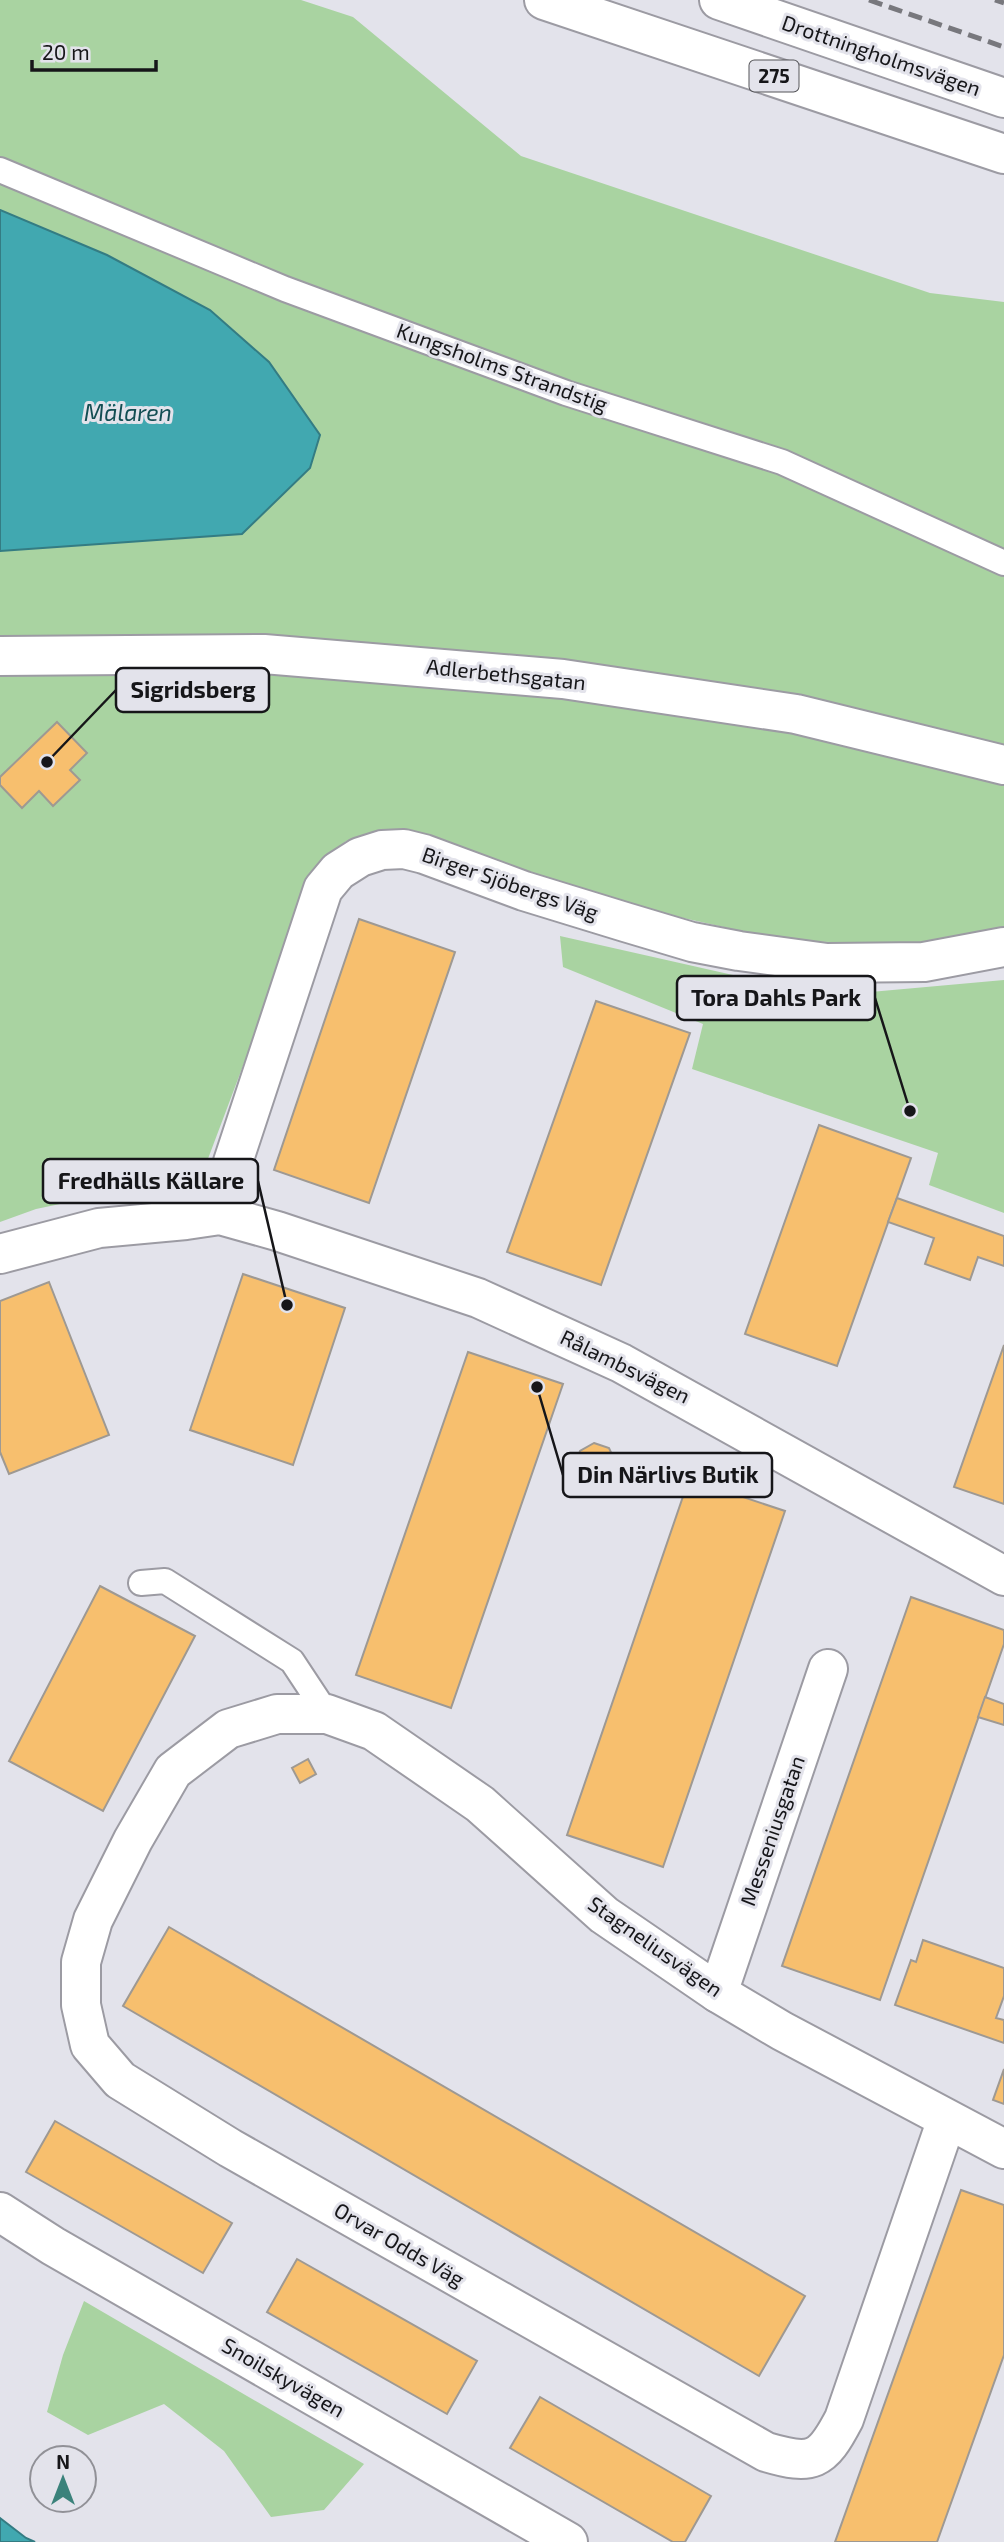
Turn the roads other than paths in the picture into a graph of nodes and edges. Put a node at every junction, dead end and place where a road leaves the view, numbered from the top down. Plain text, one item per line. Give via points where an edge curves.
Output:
1 (544, 0) edge
2 (719, 0) edge
3 (1004, 98) edge
4 (1004, 154) edge
5 (0, 170) edge
6 (1004, 563) edge
7 (0, 656) edge
8 (1004, 765) edge
9 (1004, 947) edge
10 (220, 1215) junction
11 (0, 1254) edge
12 (1004, 1576) edge
13 (141, 1583) dead end
14 (828, 1669) dead end
15 (327, 1714) junction
16 (718, 1993) junction
17 (947, 2119) junction
18 (1004, 2149) edge
19 (0, 2212) edge
20 (568, 2542) edge

1 - 4 street, 275
2 - 3 street, Drottningholmsvägen / 275
5 - 6 lane, Kungsholms Strandstig via 285,289 566,393 782,463
7 - 8 street, Adlerbethsgatan via 264,654 562,678 796,714
9 - 10 street, Birger Sjöbergs Väg via 924,962 827,963 739,951 692,942 524,891 414,851 382,850 360,857 338,871 323,889 233,1162
10 - 11 street via 99,1228
10 - 12 street, Rålambsvägen via 478,1298 621,1363
13 - 15 lane via 165,1581 292,1661
14 - 16 street, Messeniusgatan
15 - 16 street, Stagneliusvägen via 374,1731 480,1804 604,1915
15 - 17 street, Orvar Odds Väg via 277,1714 229,1729 173,1771 133,1840 93,1920 81,1962 81,2005 90,2045 120,2080 534,2322 766,2452 790,2459 813,2458 822,2452 831,2445 844,2419
16 - 17 street, Stagneliusvägen
17 - 18 street, Stagneliusvägen
19 - 20 street, Snoilskyvägen

